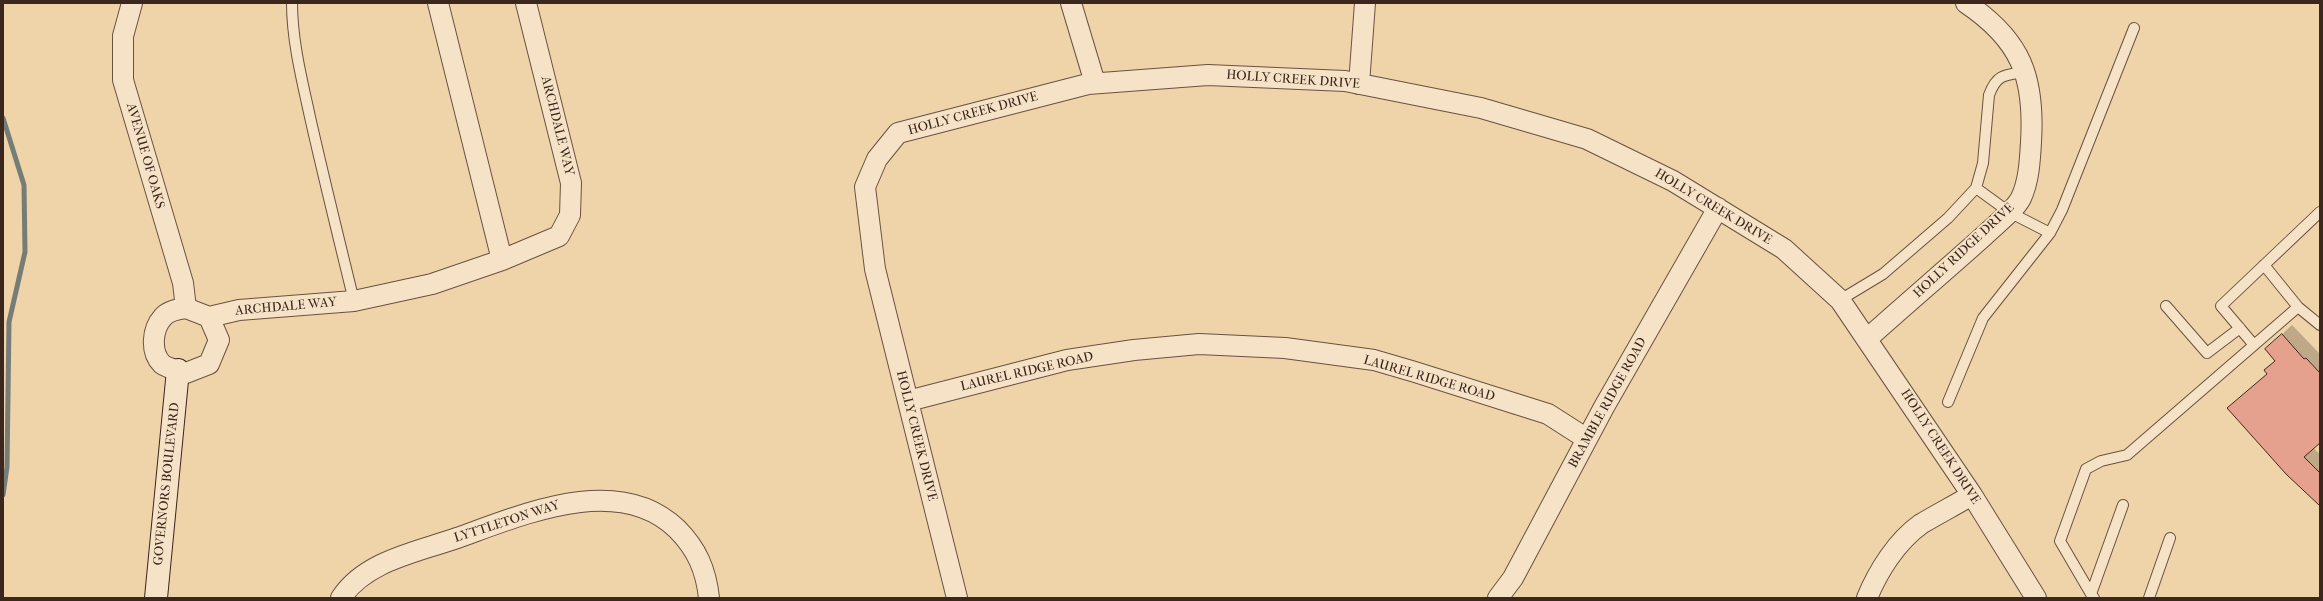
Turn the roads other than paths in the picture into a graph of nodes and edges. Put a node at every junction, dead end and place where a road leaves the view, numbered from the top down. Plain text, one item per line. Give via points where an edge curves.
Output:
1 (132, 3) edge
2 (292, 3) edge
3 (438, 3) edge
4 (526, 3) edge
5 (1071, 3) edge
6 (1365, 3) edge
7 (1966, 3) edge
8 (2134, 28) dead end
9 (2026, 72) junction
10 (1095, 83) junction
11 (1359, 84) junction
12 (1976, 188) junction
13 (1718, 208) junction
14 (2009, 212) junction
15 (2320, 212) edge
16 (2050, 233) junction
17 (502, 260) junction
18 (2264, 265) junction
19 (1840, 300) junction
20 (354, 301) junction
21 (2166, 306) dead end
22 (2298, 307) junction
23 (186, 308) junction
24 (209, 317) junction
25 (2320, 325) edge
26 (2240, 328) junction
27 (1867, 339) junction
28 (2254, 345) junction
29 (178, 370) junction
30 (908, 401) junction
31 (1948, 402) dead end
32 (1587, 438) junction
33 (1972, 495) junction
34 (2123, 505) dead end
35 (2170, 538) dead end
36 (2092, 596) edge
37 (156, 598) edge
38 (341, 598) edge
39 (709, 598) edge
40 (957, 598) edge
41 (1498, 598) edge
42 (1867, 598) edge
43 (2036, 598) edge
44 (2150, 598) edge

1 - 23 street, AVENUE OF OAKS via 123,36 123,80 183,283
2 - 20 lane via 300,74
3 - 17 street
4 - 17 street, ARCHDALE WAY via 571,183 570,215 559,236
5 - 10 street
6 - 11 street
7 - 9 street, HOLLY RIDGE DRIVE via 1985,16 2007,37
8 - 16 lane via 2062,210
9 - 12 lane via 2000,76 1992,85 1983,163
9 - 14 street, HOLLY RIDGE DRIVE via 2033,120 2030,164 2020,199
10 - 11 street, HOLLY CREEK DRIVE via 1208,75 1346,81
10 - 30 street, HOLLY CREEK DRIVE via 898,133 877,159 865,187 875,269
11 - 13 street, HOLLY CREEK DRIVE via 1482,108 1587,139 1673,181
12 - 14 lane
12 - 19 lane via 1948,218 1883,274
13 - 19 street, HOLLY CREEK DRIVE via 1784,250
13 - 32 street, BRAMBLE RIDGE ROAD
14 - 16 lane
14 - 27 street, HOLLY RIDGE DRIVE
15 - 18 lane
16 - 31 lane via 1983,318
17 - 20 street, ARCHDALE WAY via 432,284
18 - 22 lane
18 - 26 lane via 2221,306
19 - 27 street, HOLLY CREEK DRIVE
20 - 24 street, ARCHDALE WAY via 239,310
21 - 26 lane via 2207,353
22 - 25 lane
22 - 28 lane
23 - 24 street
23 - 29 street via 162,317 153,340 162,364
24 - 29 street via 219,340 209,364 186,373
26 - 28 lane
27 - 33 street, HOLLY CREEK DRIVE
28 - 36 lane via 2127,455 2101,461 2086,469 2060,541
29 - 37 street, GOVERNORS BOULEVARD
30 - 32 street, LAUREL RIDGE ROAD via 1067,360 1134,350 1199,344 1285,348 1374,360 1415,372 1548,414
30 - 40 street, HOLLY CREEK DRIVE
32 - 41 street, BRAMBLE RIDGE ROAD via 1513,578
33 - 42 street via 1915,530 1894,551 1874,581
33 - 43 street, HOLLY CREEK DRIVE
34 - 36 lane
35 - 44 lane
38 - 39 street, LYTTLETON WAY via 358,578 386,563 502,522 568,503 618,502 635,504 655,513 688,540 699,557 706,577

